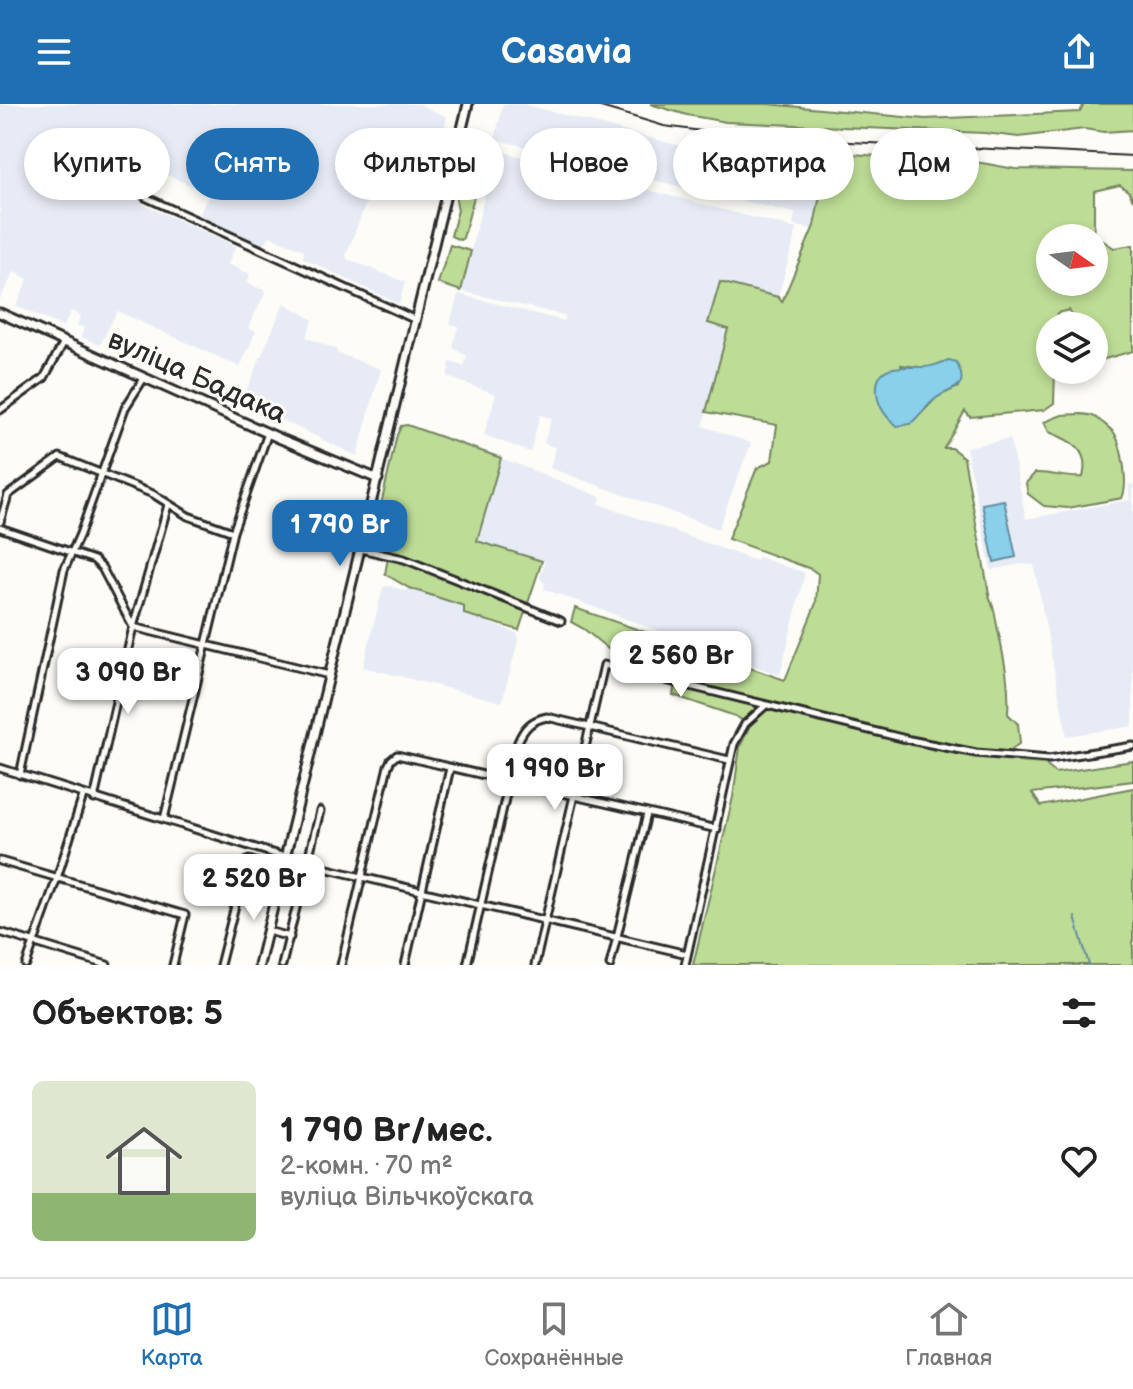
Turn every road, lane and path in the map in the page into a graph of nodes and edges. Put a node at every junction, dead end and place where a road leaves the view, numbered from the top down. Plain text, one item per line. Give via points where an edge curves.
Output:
1 (468, 104) edge
2 (152, 200) edge
3 (0, 313) edge
4 (417, 321) junction
5 (64, 342) junction
6 (144, 378) junction
7 (0, 410) edge
8 (268, 433) junction
9 (102, 472) junction
10 (378, 479) junction
11 (168, 505) junction
12 (0, 522) edge
13 (0, 528) edge
14 (233, 532) junction
15 (361, 549) junction
16 (71, 552) junction
17 (561, 621) dead end
18 (133, 627) junction
19 (207, 646) junction
20 (330, 676) junction
21 (766, 705) junction
22 (590, 728) junction
23 (1133, 746) edge
24 (729, 760) junction
25 (0, 768) edge
26 (450, 768) junction
27 (20, 775) junction
28 (508, 781) junction
29 (83, 796) junction
30 (574, 796) junction
31 (94, 799) junction
32 (320, 811) dead end
33 (647, 814) junction
34 (164, 819) junction
35 (717, 829) junction
36 (285, 857) junction
37 (0, 861) edge
38 (307, 864) junction
39 (282, 870) junction
40 (362, 877) junction
41 (57, 878) junction
42 (422, 892) junction
43 (481, 906) junction
44 (545, 921) junction
45 (268, 931) junction
46 (0, 932) edge
47 (290, 937) junction
48 (616, 938) junction
49 (34, 942) junction
50 (687, 954) junction
51 (26, 965) edge
52 (107, 965) edge
53 (173, 965) edge
54 (220, 965) edge
55 (259, 965) edge
56 (282, 965) edge
57 (341, 965) edge
58 (405, 965) edge
59 (467, 965) edge
60 (535, 965) edge
61 (610, 965) edge
62 (685, 965) edge

1 - 4 main road
2 - 4 street
3 - 5 main road, вуліца Бадака
4 - 10 main road
5 - 6 main road, вуліца Бадака
5 - 7 street via 44,378
6 - 8 main road, вуліца Бадака
6 - 9 street via 125,408
8 - 10 main road, вуліца Бадака
8 - 14 street
9 - 11 street
9 - 12 street via 60,457 8,495
9 - 16 street
10 - 15 main road
11 - 14 street
11 - 18 street
13 - 16 street
14 - 19 street
15 - 17 street via 404,559
15 - 20 main road
16 - 18 street via 102,568
16 - 27 street
18 - 19 street
18 - 31 street
19 - 20 street
19 - 34 street
20 - 36 main road
21 - 22 street via 604,665
21 - 23 street via 976,753 1049,759
21 - 24 street via 745,724
22 - 24 street
22 - 28 street via 547,717 530,723 518,742
22 - 30 street
24 - 35 street
25 - 27 street
26 - 28 street
26 - 40 street via 397,755 391,760
26 - 42 street
27 - 29 street
28 - 30 street
28 - 43 street
29 - 31 street
29 - 41 street
30 - 33 street
30 - 44 street
31 - 34 street
32 - 38 street
33 - 35 street
33 - 48 street
34 - 36 street
35 - 50 street
36 - 38 street
36 - 39 main road
37 - 41 street
38 - 40 street
38 - 47 street
39 - 45 main road
39 - 54 street via 246,862
40 - 42 street
40 - 57 street
41 - 49 street
41 - 53 street via 185,915
42 - 43 street
42 - 58 street
43 - 44 street
43 - 59 street
44 - 48 street
44 - 60 street
45 - 47 street
45 - 55 main road
46 - 49 street
47 - 56 street
48 - 50 street
48 - 61 street
49 - 51 street
49 - 52 street
50 - 62 street

